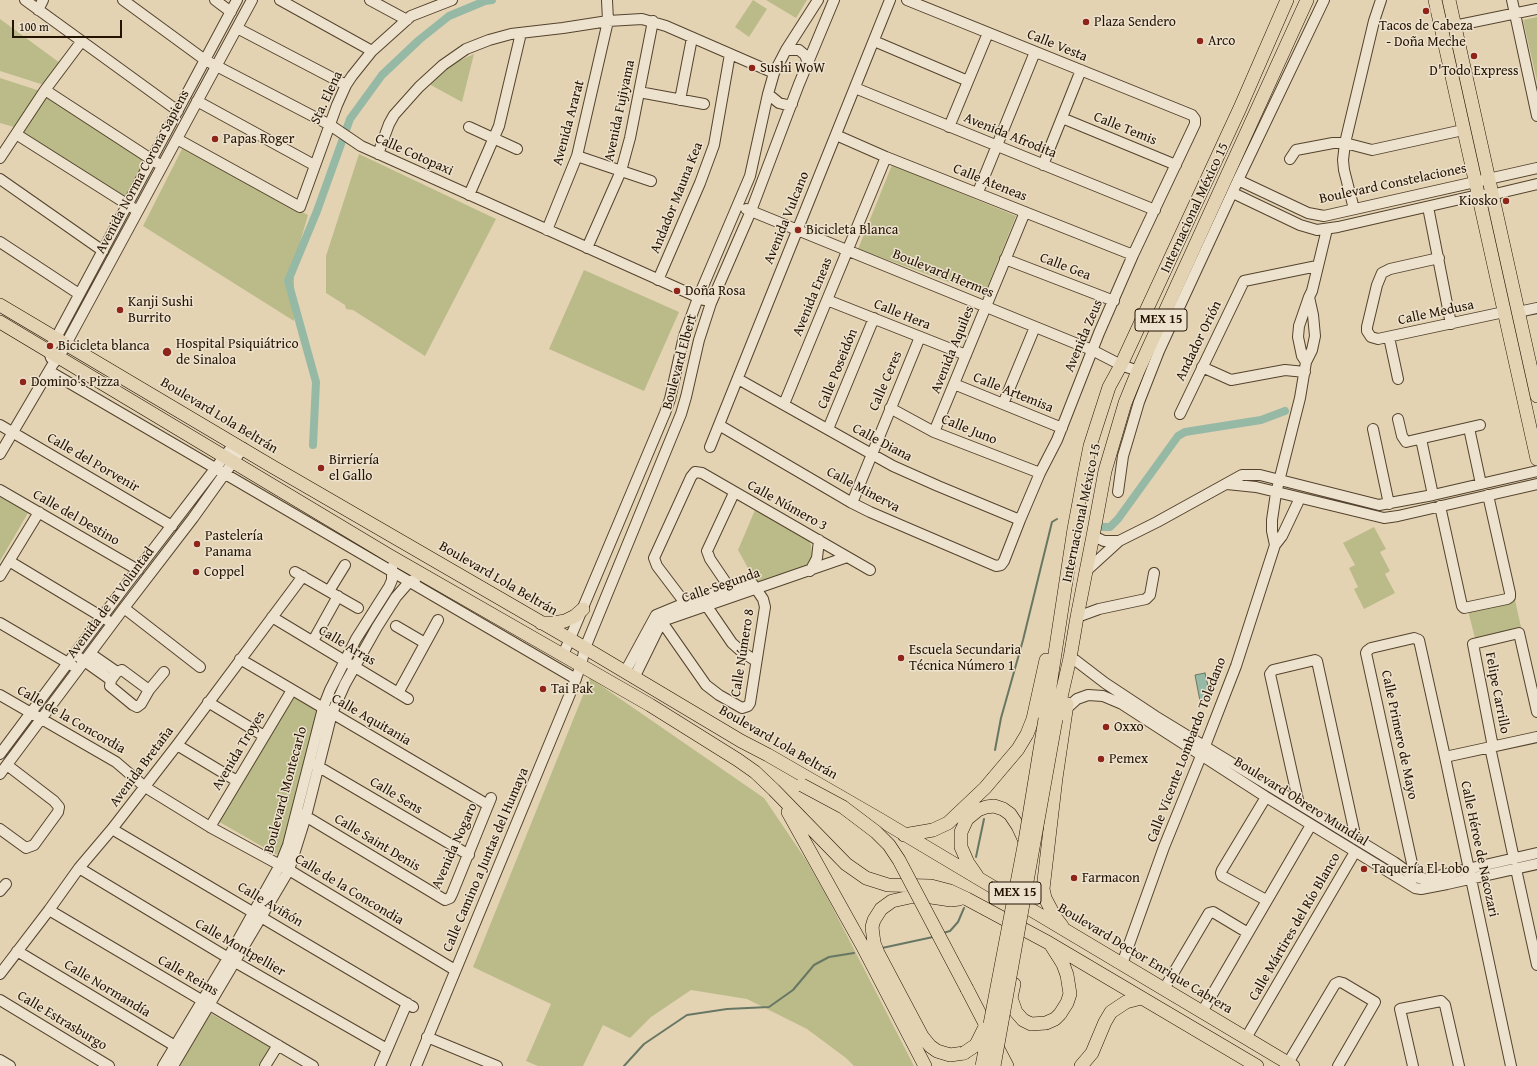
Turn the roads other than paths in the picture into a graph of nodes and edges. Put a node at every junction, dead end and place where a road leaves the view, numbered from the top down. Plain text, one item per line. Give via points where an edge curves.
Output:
1 (25, 0) edge
2 (43, 0) edge
3 (123, 0) edge
4 (215, 0) edge
5 (237, 0) edge
6 (252, 0) edge
7 (280, 0) edge
8 (370, 0) edge
9 (452, 0) edge
10 (607, 0) edge
11 (818, 0) edge
12 (834, 0) edge
13 (890, 0) edge
14 (907, 0) edge
15 (1287, 0) edge
16 (1307, 0) edge
17 (1324, 0) edge
18 (1381, 0) edge
19 (1435, 0) edge
20 (1448, 0) edge
21 (1512, 0) edge
22 (1537, 9) edge
23 (38, 10) junction
24 (231, 12) junction
25 (1515, 14) junction
26 (407, 20) junction
27 (608, 21) junction
28 (653, 21) junction
29 (1454, 26) junction
30 (237, 28) junction
31 (1441, 29) junction
32 (521, 33) junction
33 (988, 33) junction
34 (692, 38) junction
35 (81, 42) junction
36 (874, 42) junction
37 (786, 50) junction
38 (372, 51) junction
39 (1035, 52) junction
40 (730, 54) junction
41 (205, 60) junction
42 (808, 63) junction
43 (216, 67) junction
44 (1081, 70) junction
45 (774, 73) junction
46 (968, 81) junction
47 (346, 85) junction
48 (855, 88) junction
49 (45, 90) junction
50 (639, 92) junction
51 (768, 94) junction
52 (680, 100) junction
53 (198, 101) junction
54 (704, 104) dead end
55 (792, 104) junction
56 (178, 111) junction
57 (1537, 116) edge
58 (1062, 118) junction
59 (1195, 119) joint
60 (330, 125) junction
61 (469, 127) dead end
62 (950, 127) junction
63 (1463, 130) junction
64 (16, 134) junction
65 (836, 135) junction
66 (494, 138) junction
67 (177, 139) junction
68 (1345, 143) junction
69 (997, 146) junction
70 (517, 148) dead end
71 (378, 154) junction
72 (577, 156) junction
73 (886, 157) junction
74 (0, 158) edge
75 (152, 159) junction
76 (1290, 159) dead end
77 (314, 165) junction
78 (1043, 165) junction
79 (1176, 165) junction
80 (162, 166) junction
81 (1537, 168) edge
82 (621, 171) junction
83 (1488, 178) junction
84 (0, 179) edge
85 (1238, 180) junction
86 (651, 181) dead end
87 (1474, 181) junction
88 (1537, 184) edge
89 (978, 192) junction
90 (1233, 193) junction
91 (1491, 194) junction
92 (469, 195) junction
93 (1478, 195) junction
94 (128, 205) junction
95 (738, 206) junction
96 (1428, 207) junction
97 (1354, 209) junction
98 (1155, 210) junction
99 (138, 211) junction
100 (751, 211) junction
101 (1024, 212) junction
102 (1327, 229) junction
103 (547, 230) junction
104 (798, 230) junction
105 (0, 242) edge
106 (587, 248) junction
107 (847, 251) junction
108 (102, 252) junction
109 (1133, 255) junction
110 (1005, 258) junction
111 (1439, 258) junction
112 (1316, 266) junction
113 (658, 280) junction
114 (80, 294) junction
115 (1309, 297) junction
116 (698, 298) junction
117 (827, 300) junction
118 (1114, 301) junction
119 (711, 304) junction
120 (0, 305) edge
121 (986, 307) junction
122 (1537, 308) edge
123 (1504, 312) junction
124 (1518, 312) junction
125 (874, 318) junction
126 (0, 322) edge
127 (1451, 324) junction
128 (1035, 327) junction
129 (920, 337) junction
130 (1389, 337) junction
131 (61, 341) junction
132 (1092, 350) junction
133 (966, 355) junction
134 (53, 361) junction
135 (1121, 365) junction
136 (1202, 367) junction
137 (1306, 367) junction
138 (1138, 371) junction
139 (738, 379) junction
140 (1398, 379) dead end
141 (954, 384) junction
142 (1537, 396) edge
143 (784, 404) junction
144 (1003, 404) junction
145 (890, 408) junction
146 (1180, 414) dead end
147 (1398, 419) dead end
148 (719, 424) junction
149 (0, 425) edge
150 (1480, 425) dead end
151 (1062, 428) junction
152 (1469, 428) junction
153 (1373, 429) dead end
154 (828, 430) junction
155 (13, 432) junction
156 (934, 432) junction
157 (1421, 439) junction
158 (238, 446) junction
159 (710, 447) dead end
160 (0, 454) edge
161 (872, 454) junction
162 (229, 459) junction
163 (1537, 459) edge
164 (221, 471) junction
165 (1537, 471) edge
166 (1040, 473) junction
167 (1502, 479) junction
168 (1279, 480) junction
169 (1227, 484) junction
170 (1481, 484) junction
171 (1537, 484) edge
172 (632, 489) junction
173 (0, 490) edge
174 (1505, 491) junction
175 (1118, 492) dead end
176 (734, 493) junction
177 (1276, 493) junction
178 (646, 495) junction
179 (1433, 495) junction
180 (1488, 495) junction
181 (1420, 497) junction
182 (1300, 498) junction
183 (852, 503) junction
184 (1389, 504) junction
185 (1440, 506) junction
186 (1423, 510) junction
187 (39, 512) junction
188 (1020, 520) junction
189 (172, 526) junction
190 (1093, 536) junction
191 (819, 540) junction
192 (1119, 541) junction
193 (1275, 545) junction
194 (390, 556) junction
195 (847, 557) junction
196 (9, 561) junction
197 (344, 565) dead end
198 (1000, 565) joint
199 (138, 570) junction
200 (810, 570) junction
201 (870, 570) dead end
202 (393, 572) junction
203 (1085, 572) junction
204 (1154, 573) dead end
205 (0, 576) edge
206 (426, 577) junction
207 (410, 581) junction
208 (747, 581) joint
209 (729, 587) junction
210 (756, 589) junction
211 (334, 594) junction
212 (379, 601) junction
213 (685, 603) junction
214 (391, 605) junction
215 (706, 605) junction
216 (124, 608) junction
217 (358, 608) dead end
218 (583, 609) junction
219 (102, 617) junction
220 (272, 617) junction
221 (1077, 617) junction
222 (438, 620) dead end
223 (662, 622) junction
224 (0, 623) edge
225 (112, 623) junction
226 (541, 623) junction
227 (396, 626) dead end
228 (1417, 638) joint
229 (570, 639) junction
230 (1057, 640) junction
231 (313, 641) junction
232 (425, 643) junction
233 (1073, 644) junction
234 (585, 648) junction
235 (563, 655) junction
236 (240, 658) junction
237 (72, 659) junction
238 (1075, 660) junction
239 (85, 661) junction
240 (345, 661) junction
241 (756, 661) junction
242 (581, 665) junction
243 (355, 666) junction
244 (200, 667) dead end
245 (164, 672) dead end
246 (629, 675) junction
247 (114, 676) junction
248 (576, 679) junction
249 (149, 690) junction
250 (292, 690) junction
251 (398, 693) junction
252 (0, 695) edge
253 (408, 699) dead end
254 (208, 702) junction
255 (323, 708) junction
256 (1066, 709) junction
257 (1537, 712) edge
258 (332, 713) junction
259 (32, 714) junction
260 (42, 719) junction
261 (1050, 719) junction
262 (264, 736) junction
263 (1537, 737) edge
264 (741, 741) junction
265 (177, 745) junction
266 (1492, 747) junction
267 (1203, 752) junction
268 (0, 754) edge
269 (1445, 758) junction
270 (309, 762) junction
271 (7, 765) junction
272 (318, 766) junction
273 (126, 770) joint
274 (0, 774) edge
275 (237, 781) junction
276 (145, 787) junction
277 (774, 790) junction
278 (1266, 797) junction
279 (490, 802) joint
280 (1299, 804) junction
281 (297, 811) junction
282 (306, 816) junction
283 (1311, 825) junction
284 (1335, 826) junction
285 (210, 827) junction
286 (0, 829) edge
287 (112, 829) junction
288 (904, 835) junction
289 (1329, 836) junction
290 (1356, 839) junction
291 (1025, 841) junction
292 (1355, 852) junction
293 (1537, 853) edge
294 (469, 855) junction
295 (1515, 864) junction
296 (1537, 864) edge
297 (285, 867) junction
298 (79, 868) junction
299 (1470, 874) junction
300 (1415, 877) junction
301 (981, 880) junction
302 (442, 899) joint
303 (967, 899) junction
304 (1266, 900) junction
305 (49, 910) junction
306 (258, 914) junction
307 (1064, 929) junction
308 (1250, 930) junction
309 (1049, 943) junction
310 (17, 951) junction
311 (1015, 951) junction
312 (231, 960) junction
313 (1537, 961) edge
314 (1122, 964) junction
315 (456, 970) junction
316 (0, 974) edge
317 (1104, 974) junction
318 (1167, 991) junction
319 (1141, 998) junction
320 (0, 1000) edge
321 (206, 1002) junction
322 (993, 1003) junction
323 (1201, 1011) junction
324 (1171, 1015) junction
325 (427, 1037) junction
326 (1246, 1038) junction
327 (278, 1045) junction
328 (179, 1048) junction
329 (387, 1049) junction
330 (0, 1060) edge
331 (1290, 1065) edge
332 (10, 1066) edge
333 (109, 1066) edge
334 (163, 1066) edge
335 (173, 1066) edge
336 (265, 1066) edge
337 (312, 1066) edge
338 (380, 1066) edge
339 (416, 1066) edge
340 (497, 1066) edge
341 (925, 1066) edge
342 (982, 1066) edge
343 (994, 1066) edge
344 (1007, 1066) edge
345 (1081, 1066) edge
346 (1257, 1066) edge
347 (1338, 1066) edge
348 (1413, 1066) edge
349 (1459, 1066) edge
350 (1511, 1066) edge

1 - 23 street
2 - 23 street
3 - 41 street, Calle Cotopaxi
4 - 24 street
5 - 24 street, Avenida Norma Corona Sapiens
6 - 30 street, Avenida Norma Corona Sapiens
7 - 38 street
8 - 26 street
9 - 26 street, Sta. Elena via 418,12
10 - 27 street, Avenida Ararat
11 - 37 street, Boulevard Elbert
12 - 42 street, Boulevard Elbert
13 - 36 street, Avenida Vulcano
14 - 33 street, Calle Vesta
15 - 135 main road, Internacional México 15 / MEX 15
16 - 138 main road, Internacional México 15 / MEX 15
17 - 85 street
18 - 68 street
19 - 31 main road
20 - 29 main road
21 - 25 street
22 - 25 street
23 - 35 street
24 - 41 street, Avenida Norma Corona Sapiens
25 - 29 street
25 - 57 street
26 - 38 street, Sta. Elena
27 - 28 street
27 - 32 street
27 - 72 street, Avenida Ararat
28 - 34 street
28 - 50 street, Avenida Fujiyama
29 - 31 street
29 - 83 main road
30 - 43 street, Avenida Norma Corona Sapiens
30 - 47 street
31 - 63 main road
32 - 66 street
32 - 71 street via 478,43 442,65 418,86 394,115
33 - 39 street, Calle Vesta
33 - 46 street
34 - 40 street
34 - 52 street
35 - 49 street
35 - 56 street
36 - 46 street
36 - 48 street, Avenida Vulcano
37 - 42 street via 799,50 805,55
37 - 45 street, Boulevard Elbert
38 - 47 street, Sta. Elena
39 - 44 street, Calle Vesta
39 - 69 street
40 - 45 street
40 - 113 street, Andador Mauna Kea via 714,145
41 - 43 street, Calle Cotopaxi
41 - 56 street, Avenida Norma Corona Sapiens
42 - 55 street, Boulevard Elbert
43 - 53 street, Avenida Norma Corona Sapiens
43 - 60 street, Calle Cotopaxi
44 - 58 street
44 - 59 street, Calle Vesta via 1192,115
45 - 51 street, Boulevard Elbert
46 - 62 street
47 - 60 street, Sta. Elena
48 - 62 street, Avenida Afrodita
48 - 65 street, Avenida Vulcano
49 - 64 street
49 - 75 street
50 - 52 street
50 - 82 street, Avenida Fujiyama
51 - 55 street via 779,103
51 - 95 street, Boulevard Elbert via 750,176
52 - 54 street
53 - 67 street, Avenida Norma Corona Sapiens
53 - 77 street
55 - 100 street, Boulevard Elbert
56 - 75 street, Avenida Norma Corona Sapiens
58 - 78 street
58 - 79 street, Calle Temis
59 - 79 street, Avenida Zeus
60 - 71 street, Calle Cotopaxi
60 - 77 street, Sta. Elena
61 - 66 street
62 - 69 street, Avenida Afrodita
63 - 68 street via 1372,150
63 - 87 main road
64 - 74 street
64 - 94 street
65 - 73 street, Calle Ateneas
65 - 104 street, Avenida Vulcano
66 - 70 street
66 - 92 street
67 - 77 street, Sta. Elena via 300,207
67 - 80 street, Avenida Norma Corona Sapiens
68 - 76 street via 1296,150
68 - 97 street via 1344,170
69 - 78 street, Avenida Afrodita
69 - 89 street
71 - 92 street, Calle Cotopaxi
72 - 82 street
72 - 103 street, Avenida Ararat
73 - 89 street, Calle Ateneas
73 - 107 street, Avenida Eneas
75 - 80 street
75 - 94 street, Avenida Norma Corona Sapiens
78 - 98 street, Avenida Afrodita
79 - 98 street, Avenida Zeus
80 - 99 street, Avenida Norma Corona Sapiens
81 - 83 street, Boulevard Constelaciones
82 - 86 street
82 - 106 street, Avenida Fujiyama
83 - 87 street, Boulevard Constelaciones
83 - 91 main road
84 - 108 street
85 - 90 street
85 - 97 street, Boulevard Constelaciones via 1313,215 1329,215
87 - 93 main road
87 - 97 street, Boulevard Constelaciones
88 - 91 street, Boulevard Constelaciones
89 - 101 street, Calle Ateneas
90 - 102 street, Boulevard Constelaciones via 1305,227
90 - 175 street via 1159,351 1139,402 1123,456
91 - 93 street, Boulevard Constelaciones
91 - 124 main road
92 - 103 street, Calle Cotopaxi
93 - 96 street, Boulevard Constelaciones
93 - 123 main road
94 - 99 street
94 - 108 street, Avenida Norma Corona Sapiens
95 - 100 street, Boulevard Hermes
95 - 116 street, Boulevard Elbert
96 - 102 street, Boulevard Constelaciones
96 - 111 street
98 - 109 street, Avenida Zeus
99 - 131 street, Avenida Norma Corona Sapiens
100 - 104 street, Boulevard Hermes
100 - 119 street, Boulevard Elbert
101 - 109 street, Calle Ateneas
101 - 110 street, Avenida Aquiles
102 - 112 street, Calle Vicente Lombardo Toledano
103 - 106 street, Calle Cotopaxi
104 - 107 street, Boulevard Hermes
104 - 139 street, Avenida Vulcano
105 - 114 street
106 - 113 street, Calle Cotopaxi
107 - 117 street, Avenida Eneas
107 - 121 street, Boulevard Hermes
108 - 114 street, Avenida Norma Corona Sapiens
109 - 118 street, Avenida Zeus
110 - 118 street, Calle Gea
110 - 121 street, Avenida Aquiles
111 - 127 street
111 - 130 street, Calle Medusa via 1382,273 1367,327 1374,339
112 - 115 street, Calle Vicente Lombardo Toledano
112 - 136 street, Andador Orión via 1244,281
113 - 116 street, Calle Cotopaxi
114 - 131 street, Avenida Norma Corona Sapiens
115 - 137 street, Calle Vicente Lombardo Toledano via 1314,336
115 - 137 street, Calle Vicente Lombardo Toledano via 1298,337
116 - 119 street, Calle Cotopaxi
116 - 172 street, Boulevard Elbert via 684,336 670,399
117 - 125 street, Calle Hera
117 - 143 street, Avenida Eneas
118 - 132 street, Avenida Zeus
119 - 178 street, Boulevard Elbert via 699,340 684,404
120 - 131 main road, Boulevard Lola Beltrán
121 - 128 street, Boulevard Hermes
121 - 133 street, Avenida Aquiles
122 - 124 street
123 - 127 street, Calle Medusa
123 - 163 main road
124 - 142 main road
125 - 129 street, Calle Hera
125 - 154 street, Calle Poseidón
126 - 134 main road
127 - 130 street, Calle Medusa
128 - 132 street, Boulevard Hermes
128 - 144 street
129 - 133 street, Calle Hera
129 - 145 street, Calle Ceres
130 - 140 street
131 - 134 street, Avenida Norma Corona Sapiens
131 - 158 main road, Boulevard Lola Beltrán
132 - 135 street, Boulevard Hermes
132 - 151 street, Avenida Zeus
133 - 141 street, Avenida Aquiles
134 - 155 street, Avenida Norma Corona Sapiens
134 - 162 main road
134 - 164 street
135 - 138 street, Boulevard Hermes
135 - 230 main road, Internacional México 15 / MEX 15 via 1109,387 1090,446
136 - 137 street via 1231,380
136 - 146 street, Andador Orión
137 - 168 street, Calle Vicente Lombardo Toledano
138 - 190 main road, Internacional México 15 / MEX 15 via 1125,403 1105,471
139 - 143 street, Calle Diana
139 - 148 street, Avenida Vulcano
141 - 144 street, Calle Artemisa
141 - 156 street, Avenida Aquiles
143 - 154 street, Calle Diana
144 - 151 street, Calle Artemisa
145 - 156 street, Calle Juno
145 - 161 street, Calle Ceres
147 - 157 street via 1406,442
148 - 159 street, Avenida Vulcano
148 - 183 street, Calle Minerva
149 - 155 street, Calle del Porvenir
150 - 152 street
151 - 166 street, Avenida Zeus
152 - 157 street
152 - 170 street
153 - 184 street
154 - 161 street, Calle Diana
155 - 160 street, Avenida Norma Corona Sapiens
155 - 189 street, Calle del Porvenir
156 - 166 street, Calle Juno
157 - 179 street
158 - 162 street, Avenida de la Voluntad
158 - 226 main road, Boulevard Lola Beltrán
161 - 183 street, Calle Ceres
161 - 188 street, Calle Diana via 938,486
162 - 164 street, Avenida de la Voluntad
162 - 194 main road
164 - 189 street, Avenida de la Voluntad
164 - 202 street
164 - 216 street, Avenida de la Voluntad via 193,518
165 - 167 street
166 - 188 street, Avenida Zeus
167 - 170 street
167 - 174 street
168 - 169 street via 1248,475
168 - 177 street, Calle Vicente Lombardo Toledano
168 - 184 street via 1374,505
169 - 177 street via 1256,487
169 - 192 street
170 - 179 street
171 - 174 street
172 - 178 street
172 - 218 street, Boulevard Elbert
173 - 187 street, Calle del Destino
174 - 180 street
176 - 191 street, Calle Número 3
176 - 209 street via 707,551
176 - 213 street, Calle Número 3 via 702,473 695,472 654,558 657,566
177 - 182 street
177 - 193 street, Calle Vicente Lombardo Toledano via 1272,520
178 - 234 street, Boulevard Elbert
179 - 181 street
180 - 185 street
180 - 185 street via 1510,597 1507,599 1464,608 1462,606
181 - 184 street
181 - 186 street
182 - 186 street via 1378,518
182 - 193 street, Calle Vicente Lombardo Toledano
183 - 198 street, Calle Minerva via 996,566
185 - 186 street
187 - 196 street
187 - 199 street, Calle del Destino
188 - 198 street, Avenida Zeus via 1004,561
189 - 199 street, Avenida de la Voluntad
190 - 192 street via 1104,541
190 - 203 main road, Internacional México 15 / MEX 15
191 - 195 street, Calle Número 3
191 - 200 street via 817,558
192 - 203 street
193 - 267 street, Calle Vicente Lombardo Toledano via 1236,666
194 - 202 street
194 - 206 main road
195 - 200 street, Calle Segunda
195 - 201 street, Calle Número 3
196 - 205 street
196 - 219 street
197 - 211 street
199 - 219 street, Avenida de la Voluntad
200 - 210 street, Calle Segunda
202 - 207 street
202 - 212 street, Boulevard Montecarlo via 389,587
203 - 221 main road, Internacional México 15 / MEX 15
204 - 221 street via 1150,594 1146,599 1099,609
206 - 207 street
206 - 235 main road
207 - 214 street, Boulevard Montecarlo
207 - 248 street
208 - 209 street, Calle Segunda
208 - 210 street, Calle Número 8 via 751,581
209 - 213 street, Calle Segunda
210 - 215 street, Calle Segunda
210 - 241 street, Calle Número 8 via 765,607
211 - 217 street
211 - 220 street, Avenida Bretaña via 299,574
211 - 231 street
212 - 214 street
212 - 240 street, Boulevard Montecarlo
213 - 246 street, Calle Segunda via 654,617
214 - 243 street, Boulevard Montecarlo
215 - 223 street, Calle Segunda
215 - 241 street via 732,643
216 - 225 street, Avenida de la Voluntad
216 - 244 street
218 - 226 main road via 565,621
218 - 229 street, Boulevard Elbert
219 - 225 street
219 - 237 street, Avenida de la Voluntad
220 - 231 street, Calle Arras
220 - 236 street, Avenida Bretaña
221 - 233 main road, Internacional México 15 / MEX 15
222 - 232 street
223 - 241 street, Calle Número 8 via 706,685 742,708 750,703
223 - 246 street via 642,659
224 - 237 street
225 - 239 street, Avenida de la Voluntad
226 - 229 main road, Boulevard Lola Beltrán
227 - 232 street
228 - 269 street, Calle Héroe de Nacozari
228 - 300 street, Calle Primero de Mayo via 1371,648 1366,653
229 - 234 main road, Boulevard Lola Beltrán
229 - 235 street, Boulevard Elbert
230 - 261 main road, Internacional México 15 / MEX 15
230 - 288 main road via 1047,654 1033,719 1018,749 985,788 948,823 933,830
231 - 240 street, Calle Arras
232 - 251 street
233 - 238 main road
233 - 261 main road, Internacional México 15 / MEX 15
234 - 242 street, Boulevard Elbert
234 - 246 main road, Boulevard Lola Beltrán
235 - 242 main road
236 - 250 street, Calle Aquitania
236 - 254 street, Avenida Bretaña
237 - 239 street
237 - 259 street, Avenida de la Voluntad
238 - 256 main road
238 - 267 street, Boulevard Obrero Mundial
239 - 247 street via 99,665
239 - 260 street, Avenida de la Voluntad
240 - 243 street, Calle Arras
240 - 255 street, Boulevard Montecarlo
242 - 248 street, Calle Camino a Juntas del Humaya
242 - 277 main road via 738,760
243 - 251 street, Calle Arras
243 - 258 street, Boulevard Montecarlo
245 - 249 street
246 - 264 main road, Boulevard Lola Beltrán
247 - 249 street via 122,670
247 - 249 street via 110,686 112,689 135,707 141,704
248 - 315 street, Calle Camino a Juntas del Humaya
250 - 255 street, Calle Aquitania
250 - 262 street, Avenida Troyes
251 - 253 street, Calle Arras
252 - 259 street, Calle de la Concordia
254 - 262 street
254 - 265 street, Avenida Bretaña
255 - 258 street, Calle Aquitania
255 - 270 street, Boulevard Montecarlo
256 - 267 street, Boulevard Obrero Mundial via 1077,699 1088,695 1113,700
256 - 307 main road via 1043,889 1045,898
257 - 266 street, Felipe Carrillo via 1519,633 1473,644
258 - 272 street, Boulevard Montecarlo
258 - 279 street, Calle Aquitania
259 - 260 street, Calle de la Concordia
259 - 268 street, Avenida de la Voluntad
260 - 271 street, Avenida de la Voluntad
260 - 273 street, Calle de la Concordia
261 - 291 main road, Internacional México 15 / MEX 15, bridge
261 - 311 main road, Internacional México 15 / MEX 15, bridge
262 - 275 street, Avenida Troyes
263 - 266 street
264 - 288 main road, Boulevard Lola Beltrán
264 - 344 main road, bridge via 802,785 842,807 889,845
265 - 275 street
265 - 276 street, Avenida Bretaña
266 - 269 street
266 - 295 street, Felipe Carrillo
267 - 278 street, Boulevard Obrero Mundial
267 - 280 street, Boulevard Obrero Mundial
267 - 314 street, Calle Vicente Lombardo Toledano via 1164,848
269 - 299 street, Calle Héroe de Nacozari
270 - 272 street, Calle Sens
270 - 281 street, Boulevard Montecarlo
271 - 274 street, Avenida de la Voluntad
271 - 286 street via 60,807 34,845 26,848
272 - 282 street, Boulevard Montecarlo
272 - 294 street, Calle Sens
273 - 276 street, Calle de la Concondia
275 - 285 street, Avenida Troyes
276 - 285 street, Calle de la Concondia
276 - 287 street, Avenida Bretaña
277 - 303 main road via 846,864 866,878 888,885 931,886
277 - 341 main road via 795,822 862,944
278 - 283 street, Boulevard Obrero Mundial
278 - 304 street via 1221,873 1222,876
279 - 294 street, Avenida Nogaro
280 - 284 street, Boulevard Obrero Mundial
280 - 290 street via 1270,674 1273,670 1316,660
281 - 282 street, Calle Saint Denis
281 - 297 street, Boulevard Montecarlo
282 - 297 street, Boulevard Montecarlo
282 - 302 street, Calle Saint Denis
283 - 289 street, Boulevard Obrero Mundial
283 - 304 street
284 - 289 street
284 - 290 street, Boulevard Obrero Mundial
285 - 297 street, Calle de la Concondia
287 - 298 street, Avenida Bretaña
287 - 306 street, Calle Aviñón
288 - 301 main road, Boulevard Lola Beltrán
289 - 292 street, Boulevard Obrero Mundial
290 - 300 street, Boulevard Obrero Mundial
291 - 301 main road via 1010,814 1003,809 986,807 967,819 961,832 961,847 968,863
291 - 322 main road, Internacional México 15 / MEX 15, bridge
292 - 299 street, Boulevard Obrero Mundial via 1415,888 1421,889
292 - 326 street, Calle Mártires del Río Blanco
293 - 295 street, Boulevard Obrero Mundial
294 - 302 street, Avenida Nogaro via 450,898
295 - 296 street, Boulevard Obrero Mundial
295 - 299 street, Boulevard Obrero Mundial
295 - 313 street, Felipe Carrillo
297 - 306 street, Boulevard Montecarlo
297 - 315 street, Calle de la Concondia
298 - 305 street, Avenida Bretaña
298 - 312 street, Calle Montpellier
299 - 300 street, Boulevard Obrero Mundial via 1424,879
299 - 350 street, Calle Héroe de Nacozari
301 - 307 main road, Boulevard Doctor Enrique Cabrera
303 - 309 main road
303 - 322 main road, bridge via 917,897 892,900 881,909 874,920 874,943 922,1036 937,1051 950,1055 964,1053 976,1045
304 - 308 street
305 - 310 street, Avenida Bretaña
305 - 321 street, Calle Reims
306 - 312 street, Boulevard Montecarlo
306 - 329 street, Calle Aviñón via 410,1005
307 - 314 main road, Boulevard Doctor Enrique Cabrera
308 - 318 street via 1213,912 1209,913
308 - 323 street
309 - 311 main road via 1063,964 1070,994 1060,1014 1046,1023 1031,1024 1016,1012 1011,998 1017,964
309 - 317 main road
310 - 316 street, Avenida Bretaña
310 - 328 street, Calle Normandía
311 - 343 main road, Internacional México 15 / MEX 15, bridge
312 - 321 street, Boulevard Montecarlo
312 - 329 street, Calle Montpellier
314 - 318 main road, Boulevard Doctor Enrique Cabrera
315 - 325 street, Calle Camino a Juntas del Humaya
317 - 318 main road via 1127,979 1161,999 1165,999
317 - 319 main road
318 - 323 main road, Boulevard Doctor Enrique Cabrera
319 - 324 main road
319 - 345 main road via 1126,1002 1111,1012 1092,1053
320 - 333 street, Calle Estrasburgo
321 - 327 street, Calle Reims
321 - 328 street, Boulevard Montecarlo
322 - 342 main road, Internacional México 15 / MEX 15, bridge
323 - 324 main road via 1190,1011 1176,1005 1172,1008
323 - 326 main road, Boulevard Doctor Enrique Cabrera
324 - 346 main road
325 - 339 street, Calle Camino a Juntas del Humaya
325 - 340 street
326 - 331 main road, Boulevard Doctor Enrique Cabrera
327 - 336 street
327 - 337 street, Calle Reims
328 - 334 street, Boulevard Montecarlo
328 - 335 street, Boulevard Montecarlo
329 - 338 street
330 - 332 street
331 - 347 street via 1338,982 1375,1002
348 - 349 street via 1400,1009 1440,1000 1445,1005

